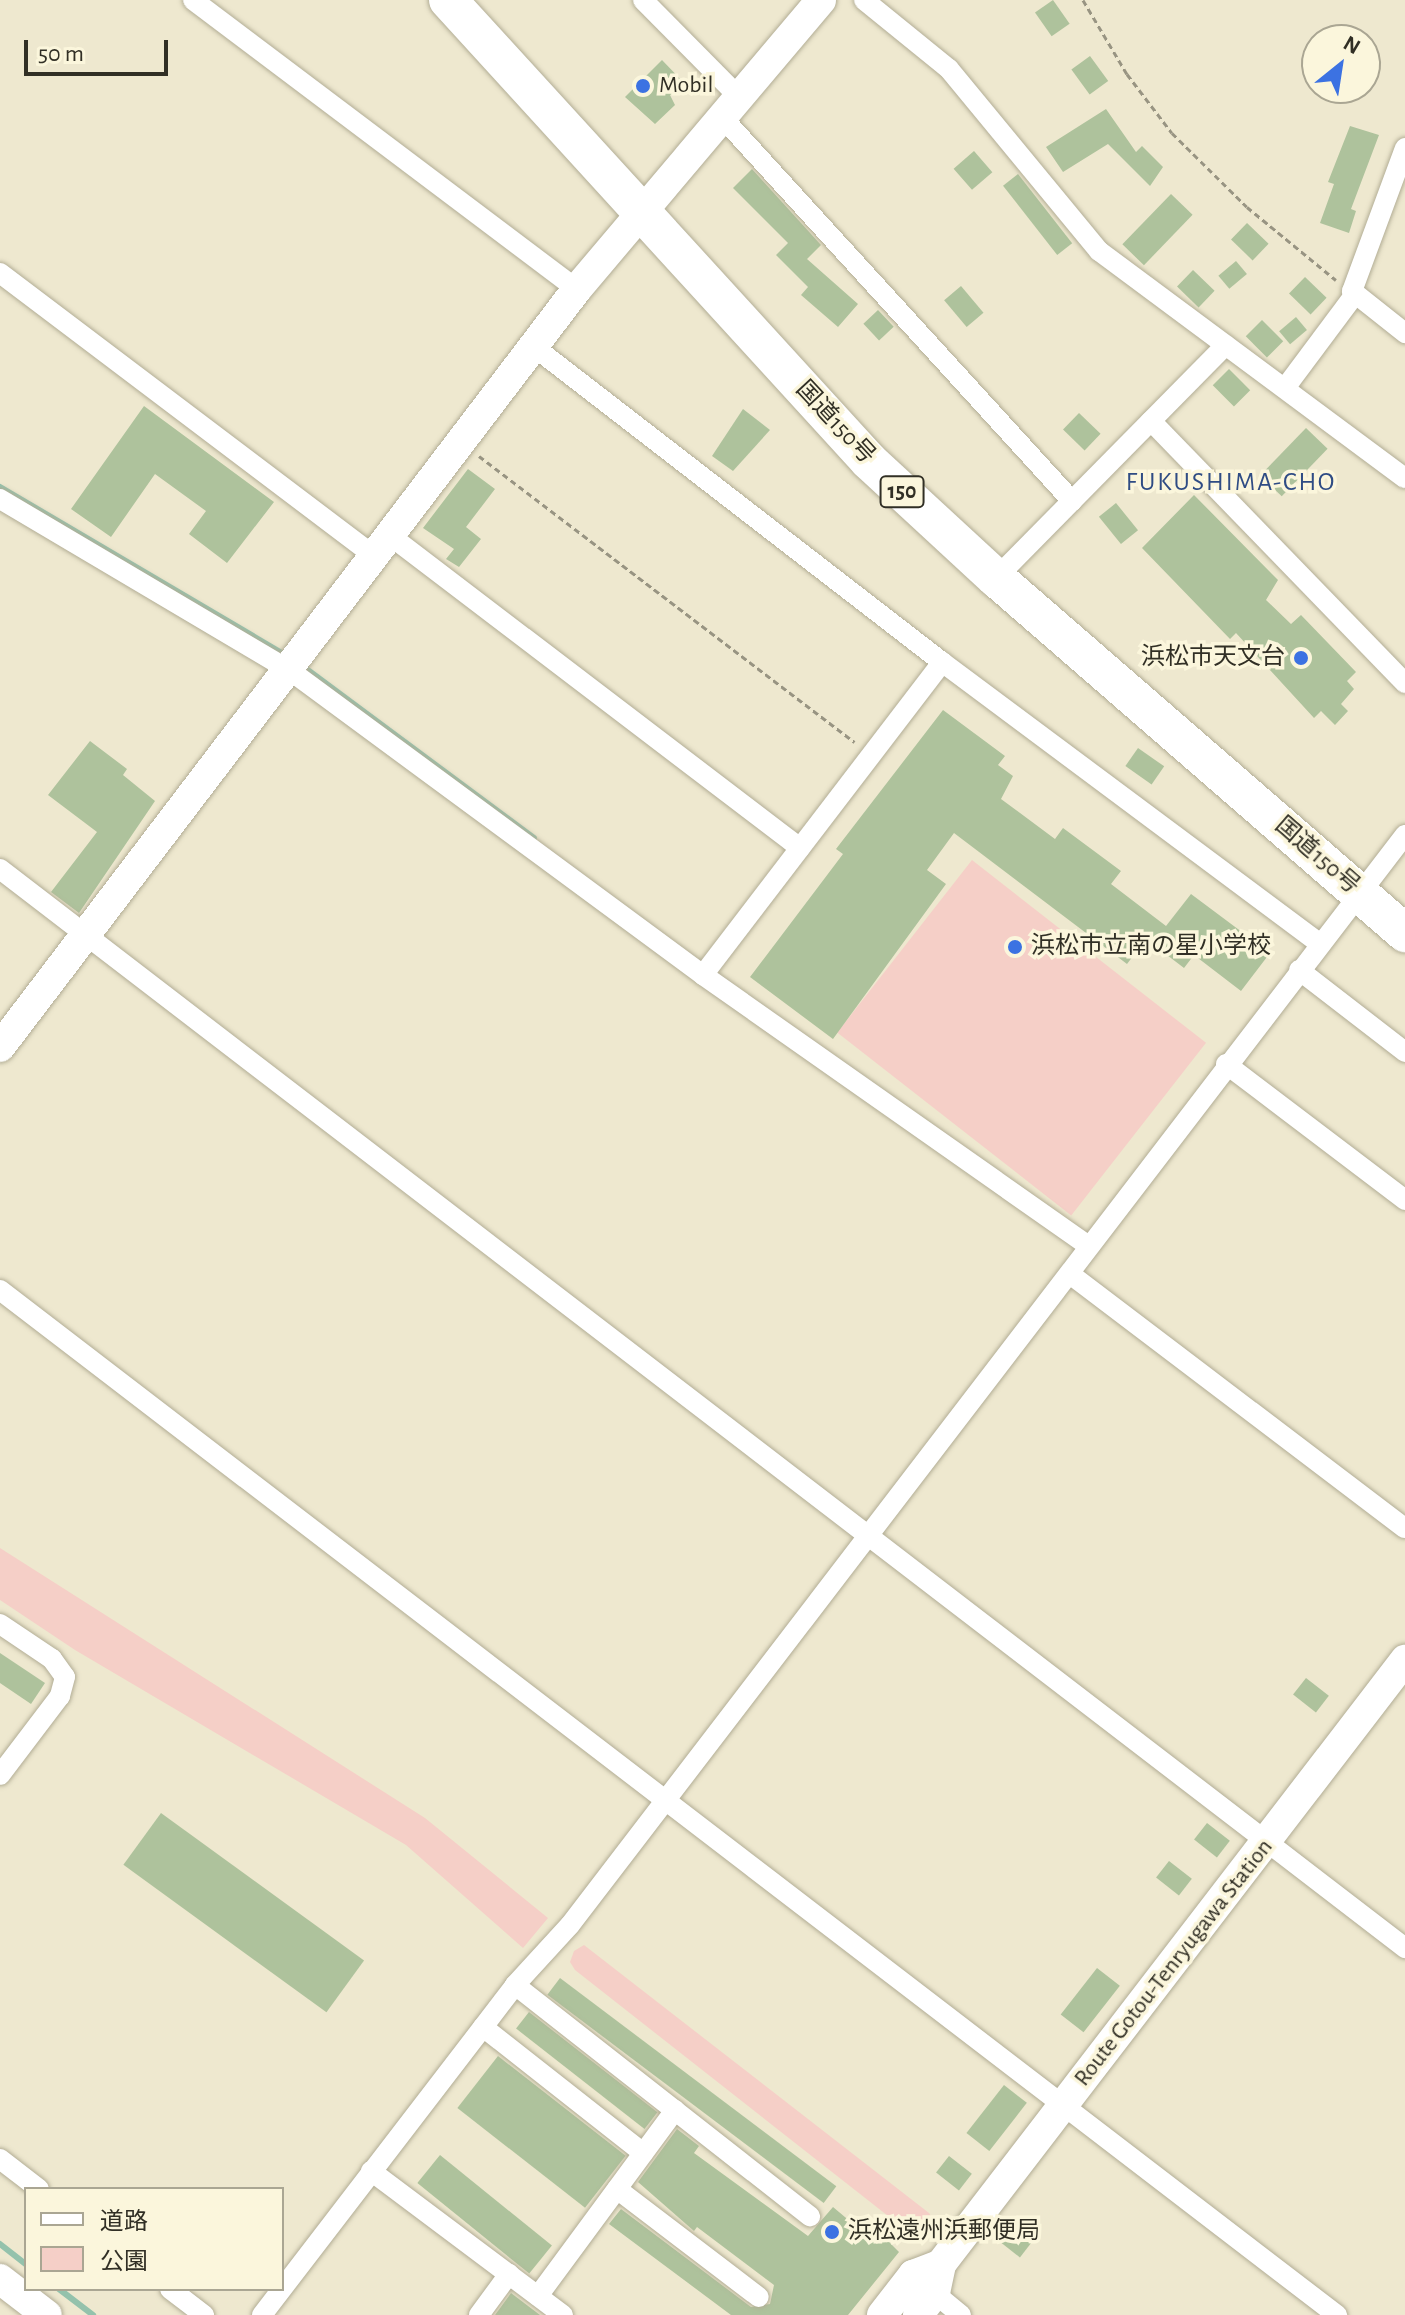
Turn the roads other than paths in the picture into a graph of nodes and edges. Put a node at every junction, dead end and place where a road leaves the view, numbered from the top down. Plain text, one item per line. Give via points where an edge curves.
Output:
1 (193, 0) edge
2 (448, 0) edge
3 (643, 0) edge
4 (821, 0) edge
5 (864, 0) edge
6 (730, 106) junction
7 (1405, 148) edge
8 (638, 212) junction
9 (0, 273) edge
10 (577, 289) junction
11 (1353, 293) junction
12 (1405, 333) edge
13 (1226, 345) junction
14 (533, 346) junction
15 (1285, 388) junction
16 (1151, 421) junction
17 (1405, 478) edge
18 (0, 499) edge
19 (1072, 501) junction
20 (381, 544) junction
21 (996, 578) junction
22 (942, 662) junction
23 (288, 669) junction
24 (1405, 683) edge
25 (1405, 835) edge
26 (800, 848) junction
27 (0, 869) edge
28 (1360, 893) junction
29 (1405, 933) edge
30 (84, 934) junction
31 (1319, 943) junction
32 (1299, 970) junction
33 (703, 975) junction
34 (0, 1047) edge
35 (1405, 1052) edge
36 (1226, 1064) junction
37 (1405, 1200) edge
38 (1087, 1245) junction
39 (1070, 1274) junction
40 (0, 1290) edge
41 (1405, 1528) edge
42 (867, 1535) junction
43 (0, 1624) edge
44 (1405, 1660) edge
45 (0, 1775) edge
46 (664, 1801) junction
47 (1266, 1843) junction
48 (1405, 1948) edge
49 (515, 1985) junction
50 (483, 2027) junction
51 (1065, 2104) junction
52 (675, 2110) junction
53 (643, 2153) junction
54 (0, 2159) edge
55 (371, 2171) junction
56 (36, 2187) edge
57 (617, 2189) junction
58 (810, 2216) dead end
59 (509, 2274) junction
60 (0, 2279) edge
61 (284, 2286) edge
62 (927, 2287) edge
63 (173, 2291) edge
64 (280, 2291) edge
65 (538, 2296) junction
66 (759, 2297) dead end
67 (47, 2315) edge
68 (204, 2315) edge
69 (262, 2315) edge
70 (479, 2315) edge
71 (563, 2315) edge
72 (882, 2315) edge
73 (961, 2315) edge
74 (1337, 2315) edge

1 - 10 street
2 - 8 highway, 国道150号 / 150
3 - 6 street
4 - 6 street
5 - 13 street via 949,69 1099,251
6 - 8 street
6 - 19 street
7 - 11 street
8 - 10 street
8 - 21 highway, 国道150号 / 150 via 869,461
9 - 20 street
10 - 14 street
11 - 12 street
11 - 15 street
13 - 15 street
13 - 16 street
14 - 20 street
14 - 22 street
15 - 17 street
16 - 19 street
16 - 24 street
18 - 23 street
19 - 21 street
20 - 23 street
20 - 26 street
21 - 28 highway, 国道150号 / 150
22 - 26 street
22 - 31 street
23 - 30 street
23 - 33 street
25 - 28 street
26 - 33 street
27 - 30 street
28 - 29 highway, 国道150号 / 150
28 - 31 street
30 - 34 street
30 - 42 street
31 - 32 street
32 - 35 street
32 - 36 street
33 - 38 street
36 - 37 street
36 - 38 street
38 - 39 street
39 - 41 street
39 - 42 street
40 - 46 street
42 - 46 street
42 - 47 street
43 - 45 street via 52,1659 65,1677 60,1696
44 - 47 street, Route Gotou-Tenryugawa Station
46 - 49 street via 570,1925
46 - 51 street via 1025,2079
47 - 48 street
47 - 51 street, Route Gotou-Tenryugawa Station
49 - 50 street
49 - 52 street
50 - 53 street
50 - 55 street
51 - 62 street, Route Gotou-Tenryugawa Station
51 - 74 street
52 - 53 street
52 - 58 street
53 - 57 street
54 - 56 street
55 - 59 street
55 - 61 street
57 - 65 street
57 - 66 street
59 - 65 street
59 - 70 street
60 - 67 street
62 - 72 street, Route Gotou-Tenryugawa Station
62 - 73 street
63 - 68 street
64 - 69 street
65 - 71 street

